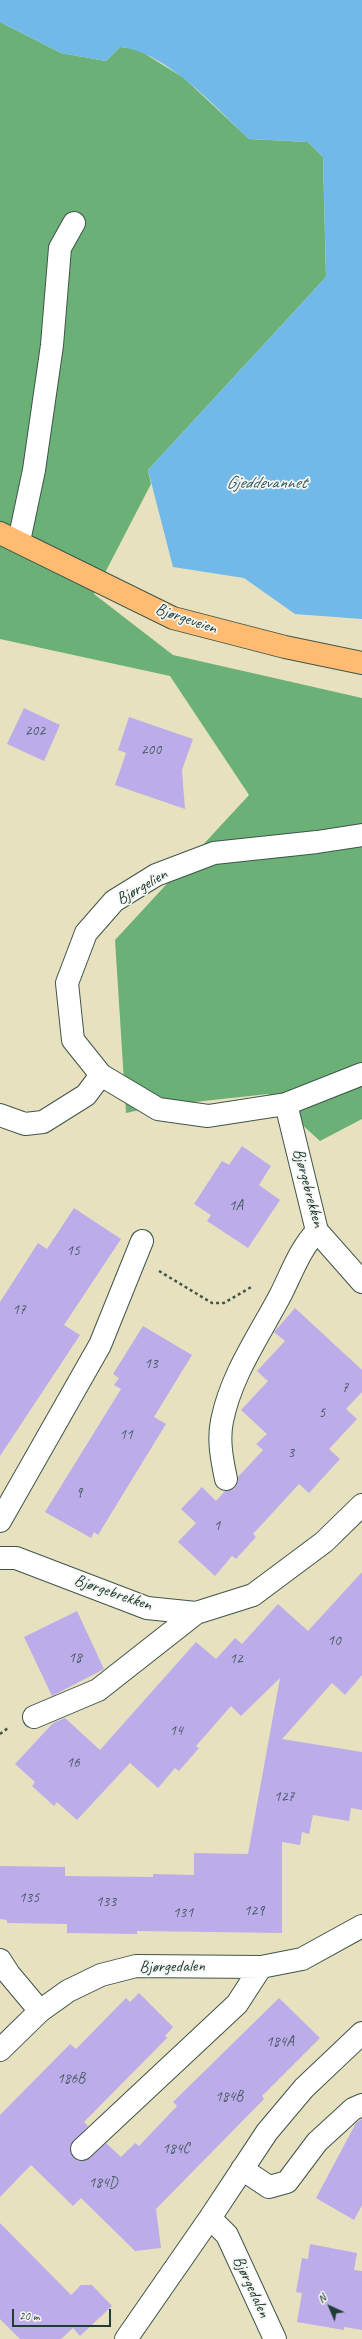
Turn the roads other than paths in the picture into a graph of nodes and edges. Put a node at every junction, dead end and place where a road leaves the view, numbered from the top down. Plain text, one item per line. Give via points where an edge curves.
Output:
1 (74, 223) dead end
2 (9, 537) edge
3 (362, 663) edge
4 (362, 834) edge
5 (362, 1074) edge
6 (101, 1075) junction
7 (286, 1104) junction
8 (0, 1115) edge
9 (317, 1231) junction
10 (142, 1241) dead end
11 (362, 1282) edge
12 (226, 1479) dead end
13 (362, 1505) edge
14 (0, 1521) edge
15 (0, 1558) edge
16 (196, 1613) junction
17 (34, 1717) dead end
18 (362, 1926) edge
19 (0, 1960) edge
20 (261, 1967) junction
21 (40, 2011) junction
22 (362, 2033) edge
23 (0, 2050) edge
24 (362, 2105) edge
25 (82, 2149) dead end
26 (242, 2169) junction
27 (210, 2218) junction
28 (126, 2339) edge
29 (275, 2339) edge

1 - 2 street via 60,248 52,345 34,470
2 - 3 main road, Bjørgeveien via 173,618 285,647
4 - 6 street, Bjørgelien via 317,842 214,853 156,875 114,901 86,933 67,983 73,1040
5 - 7 street, Bjørgelien
6 - 7 street, Bjørgelien via 158,1110 208,1116
6 - 8 street via 86,1095 43,1122 25,1124
7 - 9 street, Bjørgebrekken
9 - 11 street, Bjørgebrekken
9 - 12 street via 305,1244 230,1387 221,1423 221,1456
10 - 14 street via 100,1345
13 - 16 street, Bjørgebrekken via 324,1542 253,1595
15 - 16 street, Bjørgebrekken via 16,1558 147,1608
16 - 17 street via 98,1690
18 - 20 street, Bjørgedalen via 302,1959
19 - 21 street via 8,1974
20 - 21 street, Bjørgedalen via 136,1966 101,1975 68,1991
20 - 25 street via 237,2004
21 - 23 street, Bjørgedalen
22 - 26 street via 304,2088 267,2132
24 - 26 street via 354,2109 318,2142 287,2182 269,2186
26 - 27 street
27 - 28 street
27 - 29 street, Bjørgedalen via 227,2235

